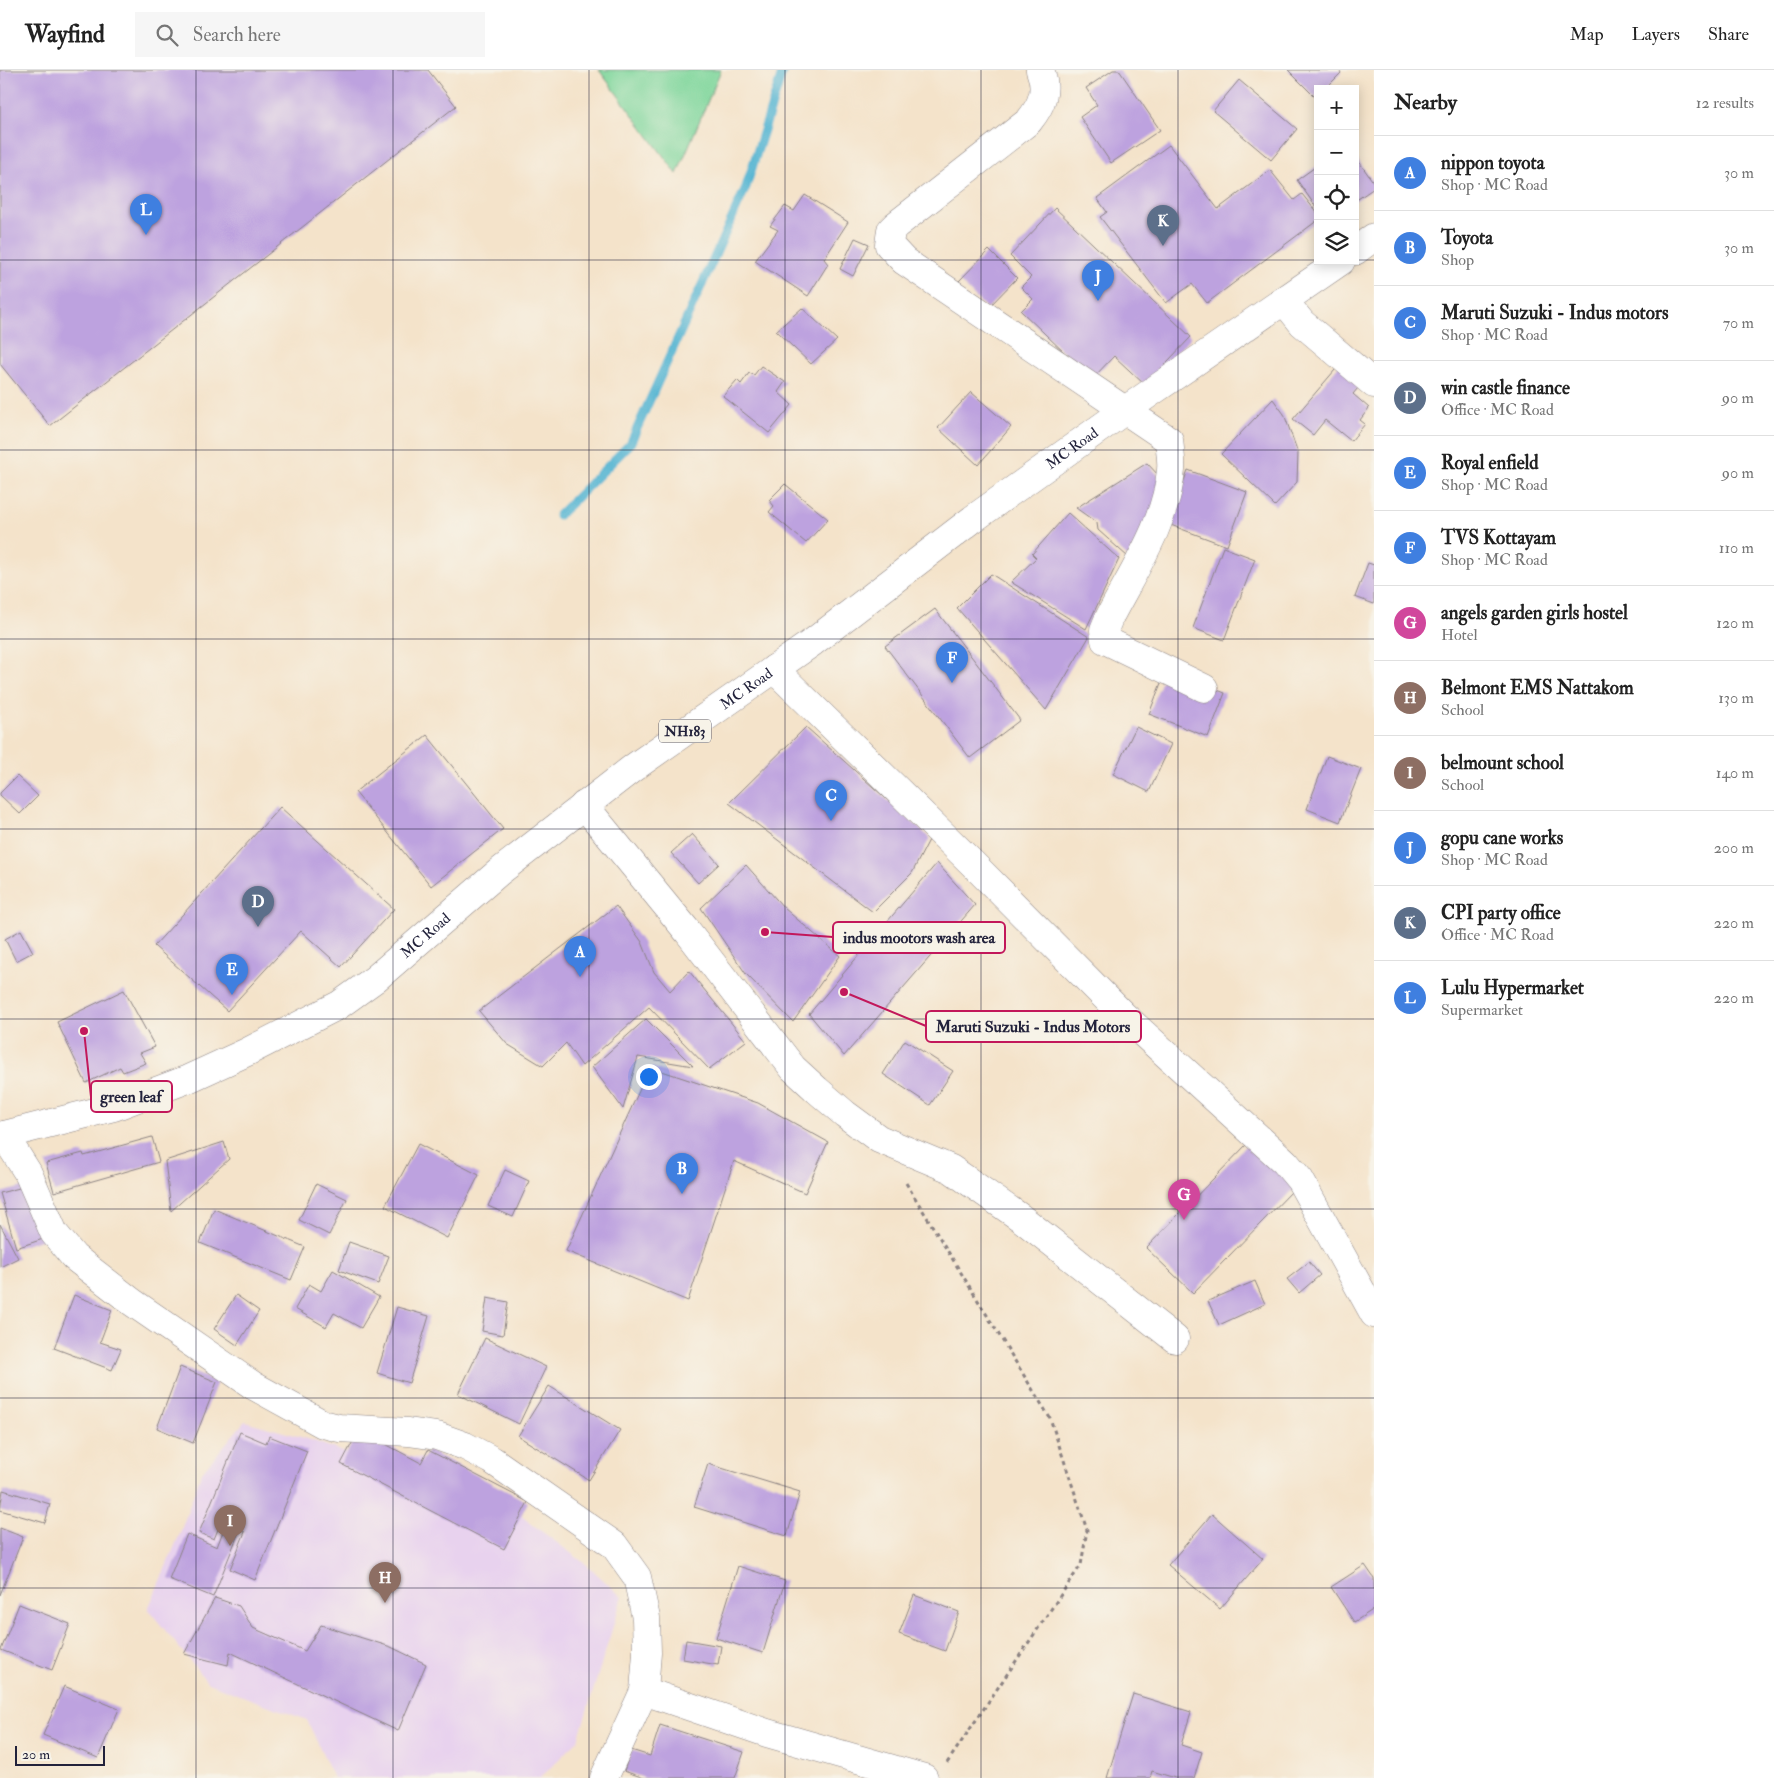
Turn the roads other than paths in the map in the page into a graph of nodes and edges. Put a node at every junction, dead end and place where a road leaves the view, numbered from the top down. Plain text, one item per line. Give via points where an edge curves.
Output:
1 (1040, 70) edge
2 (1374, 237) edge
3 (1359, 248) edge
4 (1336, 265) edge
5 (1285, 302) junction
6 (1374, 384) edge
7 (1124, 411) junction
8 (774, 669) junction
9 (1204, 688) dead end
10 (584, 805) junction
11 (2, 1135) edge
12 (1374, 1314) edge
13 (1176, 1339) dead end
14 (644, 1691) junction
15 (935, 1771) edge
16 (604, 1778) edge

1 - 7 main road via 1044,91 1042,102 1029,121 896,225 891,230 889,245 904,261
2 - 3 main road
4 - 5 main road, MC Road / NH183
5 - 6 main road via 1302,323
5 - 7 main road, MC Road / NH183
7 - 8 main road, MC Road / NH183 via 973,518
7 - 9 main road via 1169,440 1172,469 1162,512 1109,618 1104,630 1105,640
8 - 10 main road, MC Road / NH183
8 - 12 main road via 1123,1015 1285,1162 1300,1180
10 - 11 main road, MC Road / NH183 via 499,872 376,979 339,1005 247,1052 123,1104
10 - 13 main road via 793,1068 817,1090 879,1138 951,1169 1021,1218
11 - 14 main road via 28,1173 54,1233 74,1257 132,1302 254,1386 323,1424 437,1436 465,1446 492,1460 614,1545 637,1578 646,1618
14 - 15 main road via 768,1733
14 - 16 main road

